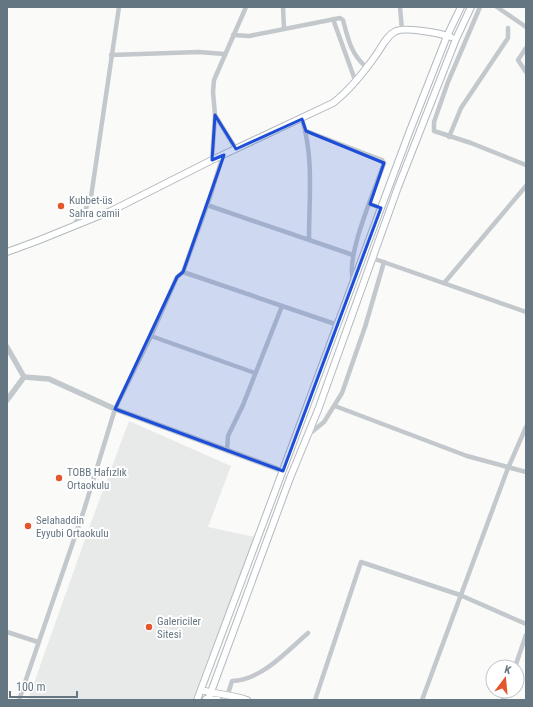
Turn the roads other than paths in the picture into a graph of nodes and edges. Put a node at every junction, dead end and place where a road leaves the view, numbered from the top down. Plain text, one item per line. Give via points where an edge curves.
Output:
1 (119, 7) edge
2 (246, 7) edge
3 (283, 7) edge
4 (400, 7) edge
5 (462, 7) edge
6 (471, 7) edge
7 (480, 7) edge
8 (497, 7) edge
9 (334, 19) junction
10 (526, 27) edge
11 (508, 28) dead end
12 (284, 29) junction
13 (402, 30) junction
14 (232, 36) junction
15 (447, 36) junction
16 (456, 39) junction
17 (526, 48) edge
18 (224, 54) junction
19 (111, 55) junction
20 (366, 67) junction
21 (526, 72) edge
22 (355, 80) junction
23 (215, 115) junction
24 (302, 119) junction
25 (306, 131) junction
26 (449, 137) junction
27 (236, 149) junction
28 (223, 155) junction
29 (212, 160) junction
30 (526, 165) edge
31 (526, 186) edge
32 (370, 204) junction
33 (207, 205) junction
34 (381, 208) junction
35 (72, 227) junction
36 (309, 238) junction
37 (7, 252) edge
38 (353, 255) junction
39 (372, 258) junction
40 (384, 262) junction
41 (182, 272) junction
42 (354, 282) junction
43 (445, 282) junction
44 (282, 306) junction
45 (526, 312) edge
46 (338, 325) junction
47 (151, 336) junction
48 (7, 347) edge
49 (256, 373) junction
50 (24, 377) junction
51 (7, 400) edge
52 (335, 406) junction
53 (115, 409) junction
54 (526, 427) edge
55 (307, 436) junction
56 (227, 450) junction
57 (508, 468) junction
58 (283, 471) junction
59 (526, 472) edge
60 (460, 595) junction
61 (526, 624) edge
62 (7, 632) edge
63 (308, 633) dead end
64 (526, 635) edge
65 (38, 642) junction
66 (518, 659) edge
67 (201, 690) junction
68 (211, 693) junction
69 (227, 697) edge
70 (198, 698) edge
71 (19, 700) edge
72 (208, 700) edge
73 (218, 700) edge
74 (247, 700) edge
75 (314, 700) edge
76 (422, 700) edge

1 - 19 street
2 - 14 street
3 - 12 street
4 - 13 street
5 - 15 main road
6 - 16 main road
7 - 26 street via 434,122 434,131
8 - 10 street
9 - 12 street
9 - 20 street via 343,20 351,49
9 - 22 street
11 - 26 street via 508,38 461,108
12 - 14 street via 249,36
13 - 15 main road
13 - 20 main road via 389,36
14 - 18 street
15 - 16 main road
15 - 34 main road
16 - 39 main road
17 - 21 street via 518,60
18 - 19 street via 199,52
18 - 23 street via 214,80
19 - 35 street via 90,197 86,208
20 - 22 main road
22 - 24 main road via 333,103
23 - 27 street
23 - 29 street
24 - 25 street
24 - 27 main road
25 - 32 street via 382,160 384,163
25 - 36 street via 310,158
26 - 30 street
27 - 28 main road
28 - 29 main road
28 - 33 street
29 - 35 main road via 111,211
31 - 43 street
32 - 34 street
32 - 38 street
33 - 36 street
33 - 41 street
34 - 42 main road
35 - 37 main road
36 - 38 street
38 - 42 street via 350,272
39 - 40 street
39 - 55 main road
40 - 43 street
40 - 52 street via 365,327
41 - 44 street
41 - 47 street via 177,277
42 - 46 main road
43 - 45 street
44 - 46 street
44 - 49 street
46 - 58 main road
47 - 49 street
47 - 53 street
48 - 50 street
49 - 56 street via 228,436
50 - 51 street
50 - 53 street via 49,379
52 - 55 street via 324,422
52 - 57 street via 466,456
53 - 56 street
53 - 65 street via 84,510
54 - 57 street
55 - 68 main road
56 - 58 street
57 - 59 street
57 - 60 street
58 - 67 main road
60 - 61 street
60 - 75 street via 361,562
60 - 76 street
62 - 65 street
63 - 69 street via 269,666 241,680 232,681
64 - 66 street
65 - 71 street
67 - 68 main road
67 - 70 main road
68 - 69 main road
68 - 72 main road
69 - 74 main road
70 - 72 main road
72 - 73 main road

